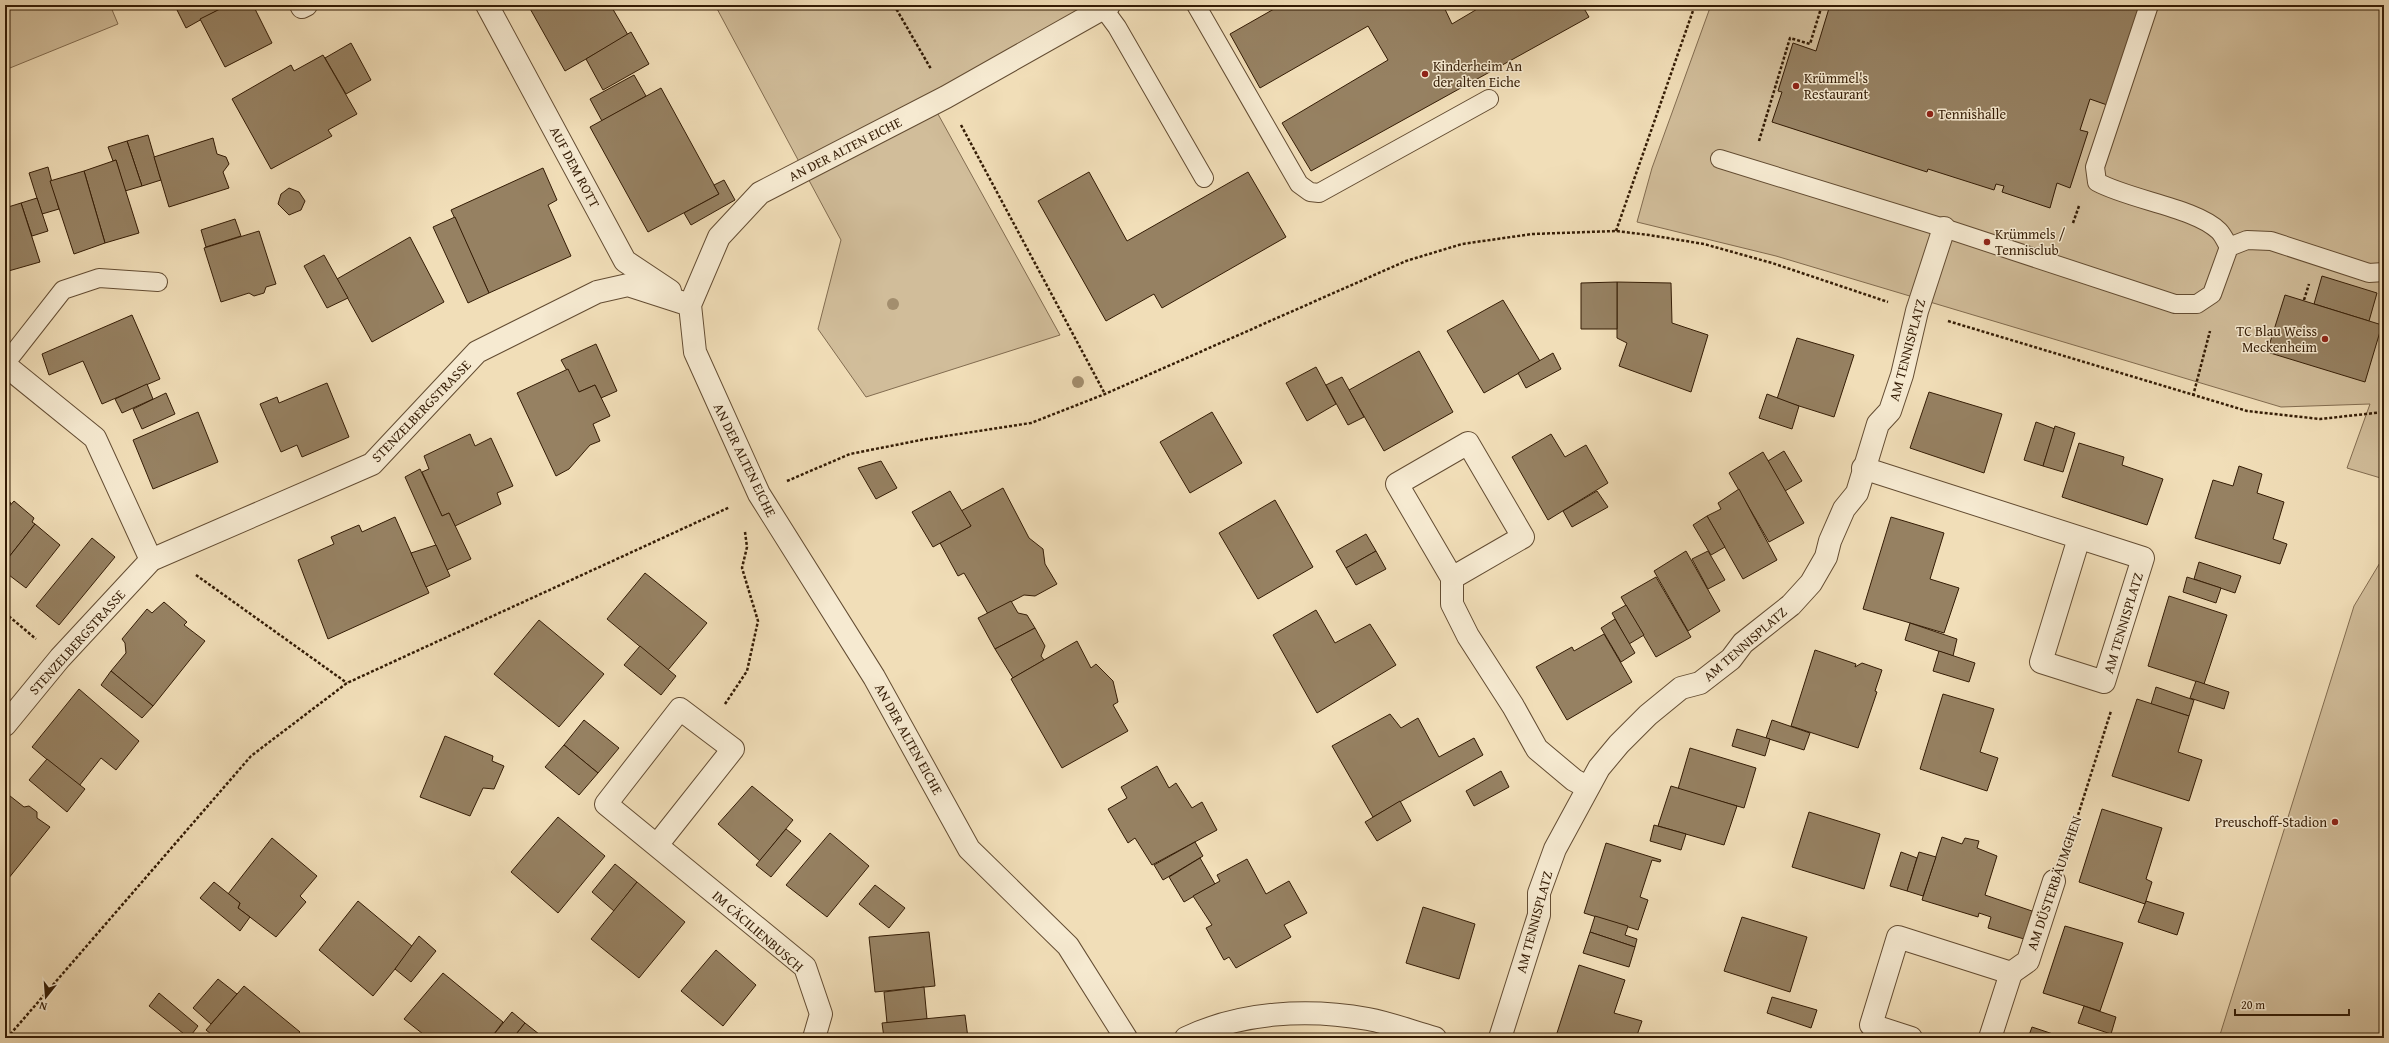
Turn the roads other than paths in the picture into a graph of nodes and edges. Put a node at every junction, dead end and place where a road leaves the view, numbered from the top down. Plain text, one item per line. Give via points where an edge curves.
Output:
1 (301, 5) edge
2 (306, 5) edge
3 (487, 5) edge
4 (1196, 5) edge
5 (2150, 5) edge
6 (1106, 7) edge
7 (1489, 99) dead end
8 (1720, 159) dead end
9 (1204, 178) dead end
10 (1944, 228) junction
11 (2229, 247) junction
12 (2384, 272) edge
13 (158, 282) dead end
14 (690, 305) junction
15 (5, 364) edge
16 (1864, 468) junction
17 (2080, 538) junction
18 (151, 560) junction
19 (1452, 578) junction
20 (5, 725) edge
21 (1587, 787) junction
22 (657, 845) junction
23 (2054, 881) road end
24 (2011, 973) junction
25 (814, 1038) edge
26 (1126, 1038) edge
27 (1186, 1038) edge
28 (1435, 1038) edge
29 (1500, 1038) edge
30 (1911, 1038) edge
31 (1990, 1038) edge

1 - 2 street
3 - 14 street, AUF DEM ROTT via 625,261
4 - 7 lane via 1299,184 1310,192 1320,193
5 - 11 lane via 2095,167 2097,182 2111,190 2198,218 2220,232
6 - 9 lane
6 - 14 street, AN DER ALTEN EICHE via 946,97 760,193 719,237
8 - 10 lane
10 - 11 lane via 2174,304 2197,304 2212,294
10 - 16 street, AM TENNISPLATZ via 1917,311 1902,375 1890,411 1878,424
11 - 12 lane via 2247,240 2271,241 2316,263 2369,273
13 - 15 lane via 99,278 63,290
14 - 18 street, STENZELBERGSTRASSE via 628,285 597,292 477,352 372,464
14 - 26 street, AN DER ALTEN EICHE via 695,352 759,494 874,677 969,849 1068,946
15 - 18 street via 95,438
16 - 17 street, AM TENNISPLATZ
16 - 21 street, AM TENNISPLATZ via 1857,493 1844,509 1830,540 1826,557 1811,583 1791,605 1743,643 1731,659 1700,683 1681,688 1648,715 1619,744
17 - 17 street, AM TENNISPLATZ via 2143,558 2104,682 2040,662
18 - 20 street, STENZELBERGSTRASSE via 60,658
19 - 19 street via 1523,537 1468,443 1397,484
19 - 21 street via 1452,604 1468,636 1537,749 1574,780
21 - 29 street, AM TENNISPLATZ via 1555,849 1539,892 1539,914
22 - 22 street, IM CÄCILIENBUSCH via 733,749 680,709 606,804
22 - 25 street, IM CÄCILIENBUSCH via 805,967 821,1014
23 - 24 street, AM DÜSTERBÄUMCHEN via 2028,961
24 - 30 street via 1898,937 1871,1025
24 - 31 street
27 - 28 street via 1208,1028 1245,1018 1308,1013 1368,1019

